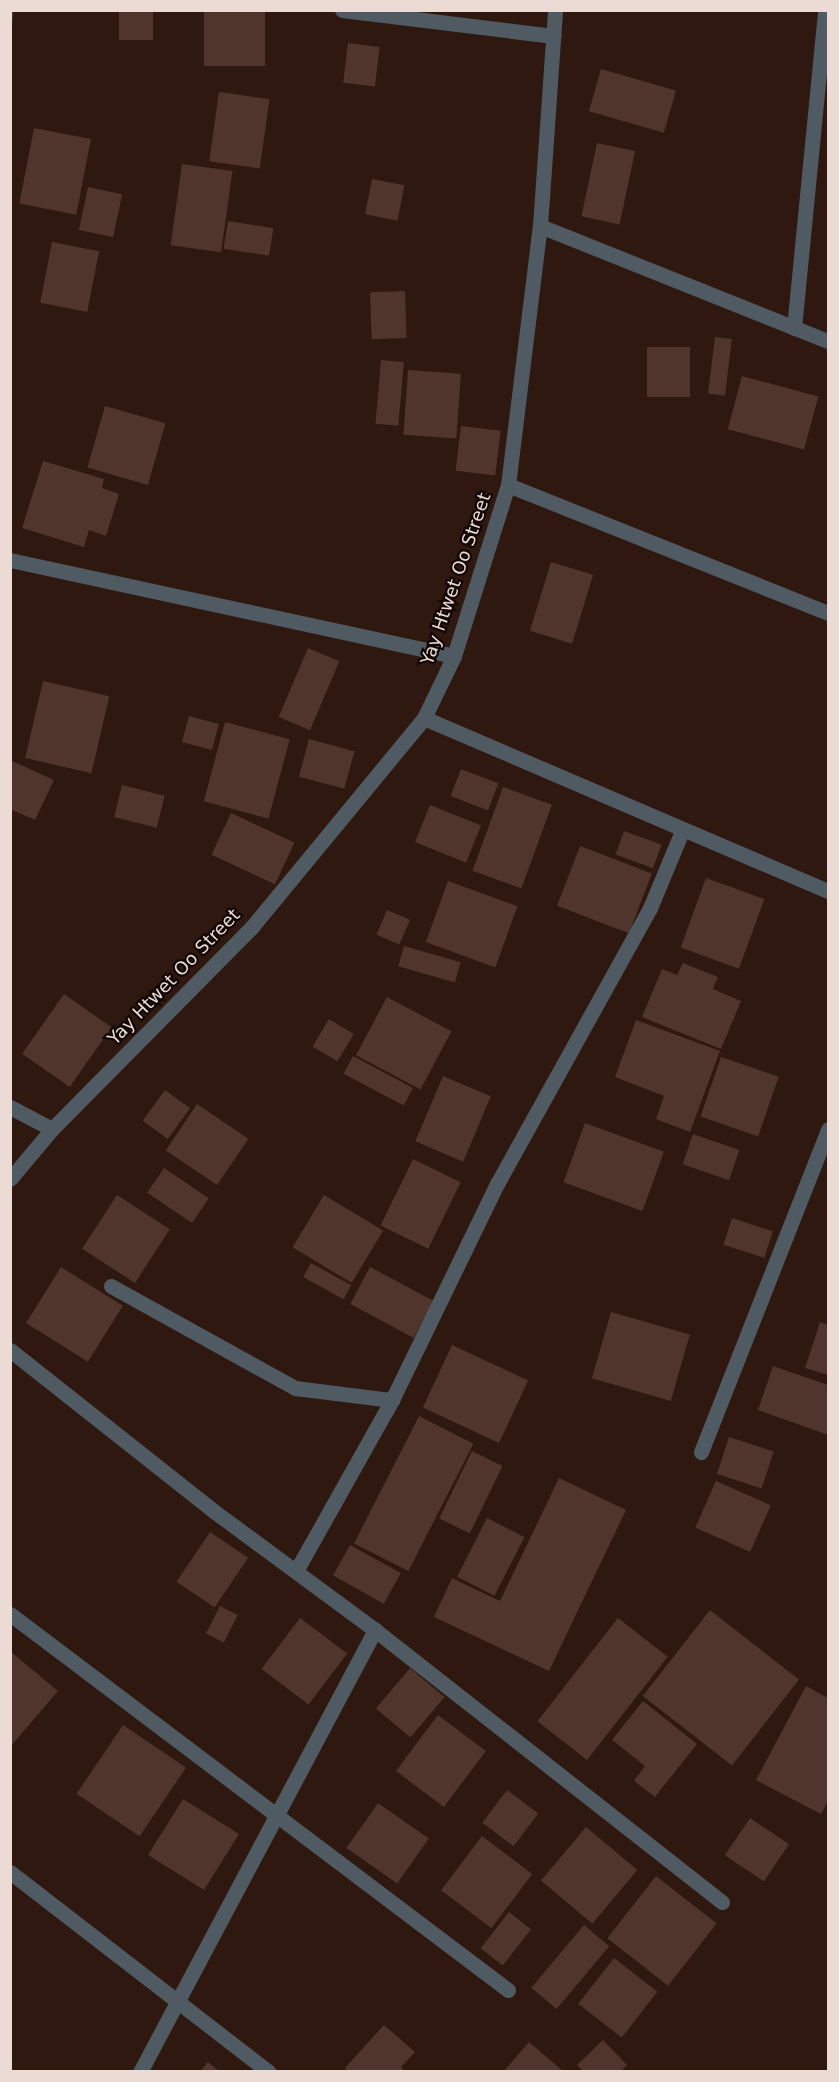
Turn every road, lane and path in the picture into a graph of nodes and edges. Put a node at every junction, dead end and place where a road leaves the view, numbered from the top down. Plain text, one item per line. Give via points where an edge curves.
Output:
1 (342, 10) edge
2 (555, 10) edge
3 (826, 17) edge
4 (553, 36) junction
5 (540, 226) junction
6 (794, 328) junction
7 (828, 341) edge
8 (508, 485) junction
9 (10, 560) edge
10 (828, 613) edge
11 (454, 656) junction
12 (424, 718) junction
13 (682, 831) junction
14 (828, 891) edge
15 (10, 1107) edge
16 (52, 1129) junction
17 (828, 1129) edge
18 (10, 1179) edge
19 (111, 1286) dead end
20 (10, 1350) edge
21 (392, 1400) junction
22 (701, 1452) dead end
23 (296, 1572) junction
24 (10, 1614) edge
25 (375, 1630) junction
26 (275, 1814) junction
27 (10, 1872) edge
28 (722, 1902) dead end
29 (508, 1990) dead end
30 (176, 2000) junction
31 (140, 2072) edge
32 (269, 2072) edge

1 - 4 street
2 - 4 street, Yay Htwet Oo Street
3 - 6 street
4 - 5 street, Yay Htwet Oo Street
5 - 6 street
5 - 8 street, Yay Htwet Oo Street
6 - 7 street
8 - 10 street
8 - 11 street, Yay Htwet Oo Street
9 - 11 street
11 - 12 street, Yay Htwet Oo Street
12 - 13 street
12 - 16 street, Yay Htwet Oo Street via 251,928
13 - 14 street
13 - 21 street via 650,908 497,1184
15 - 16 street
16 - 18 street, Yay Htwet Oo Street
17 - 22 street
19 - 21 street via 295,1388
20 - 23 street
21 - 23 street
23 - 25 street
24 - 26 street
25 - 26 street
25 - 28 street
26 - 29 street
26 - 30 street
27 - 30 street
30 - 31 street
30 - 32 street

